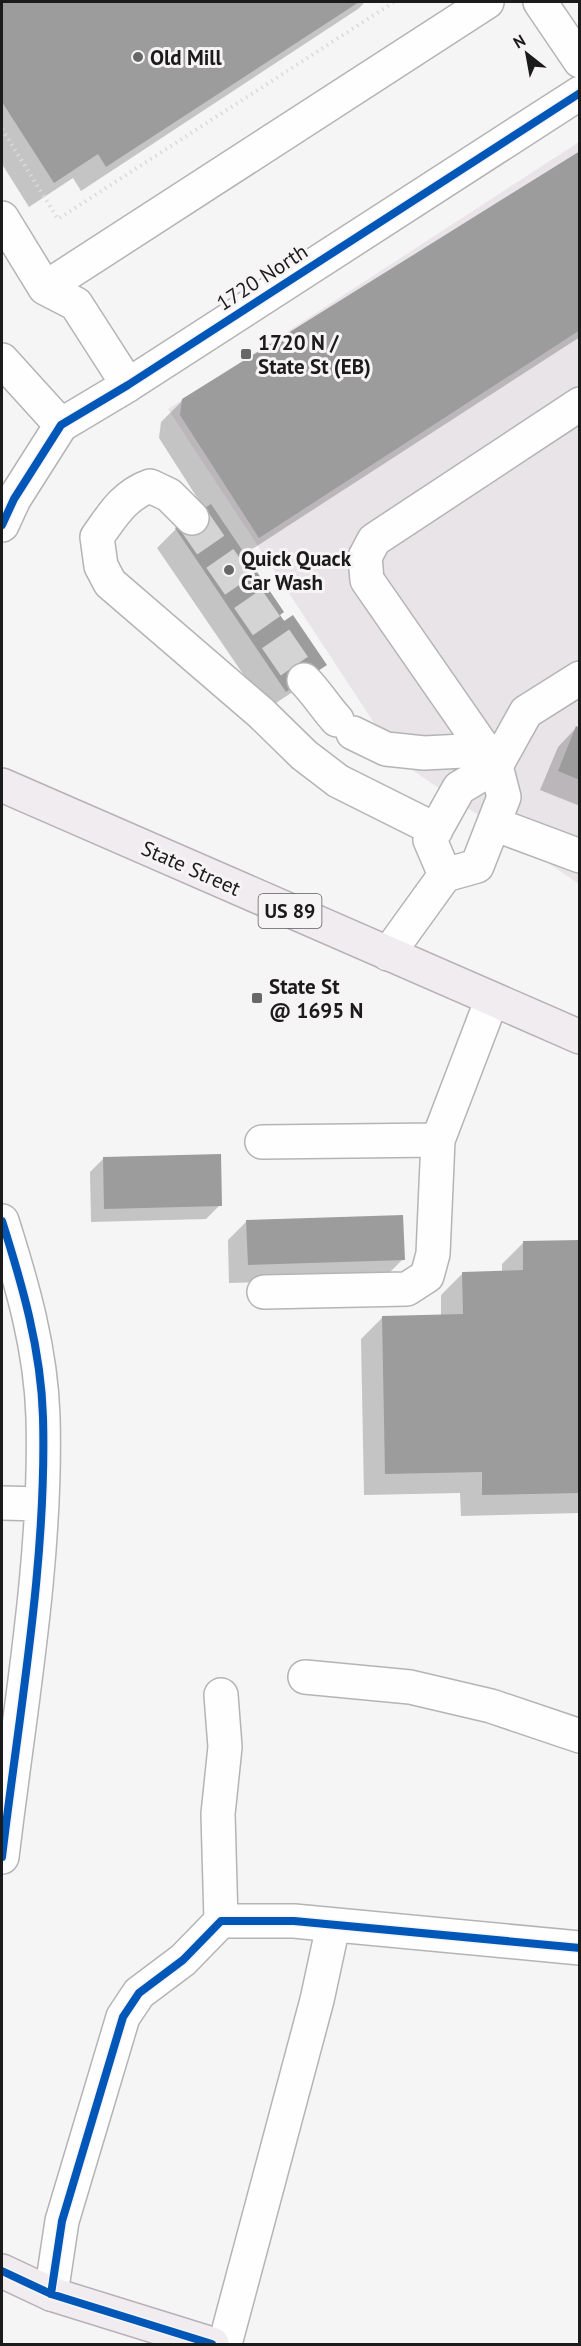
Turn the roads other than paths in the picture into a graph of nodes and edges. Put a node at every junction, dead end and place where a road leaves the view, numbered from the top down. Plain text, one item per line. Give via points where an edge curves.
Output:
1 (487, 2) edge
2 (540, 2) edge
3 (579, 61) edge
4 (579, 93) edge
5 (2, 218) edge
6 (45, 288) junction
7 (2, 360) edge
8 (128, 384) junction
9 (579, 404) edge
10 (61, 425) junction
11 (192, 518) tunnel mouth
12 (2, 525) edge
13 (579, 678) edge
14 (337, 710) dead end
15 (490, 758) junction
16 (2, 785) edge
17 (494, 824) junction
18 (436, 830) junction
19 (579, 856) edge
20 (445, 875) junction
21 (388, 954) junction
22 (492, 999) junction
23 (579, 1037) edge
24 (438, 1140) junction
25 (262, 1142) dead end
26 (2, 1221) edge
27 (264, 1292) dead end
28 (15, 1302) edge
29 (2, 1503) edge
30 (42, 1504) junction
31 (305, 1677) dead end
32 (221, 1695) dead end
33 (579, 1736) edge
34 (2, 1857) edge
35 (221, 1921) junction
36 (333, 1926) junction
37 (579, 1948) edge
38 (2, 2271) edge
39 (51, 2294) junction
40 (212, 2344) edge
41 (225, 2344) edge

1 - 6 street
2 - 3 street
4 - 8 street, 1720 North
5 - 6 street
6 - 8 street via 76,304
7 - 10 street
8 - 10 street, 1720 North
9 - 15 street via 374,540 365,557 367,580
10 - 12 street, 1720 North
11 - 18 street via 169,495 150,486 139,490 119,506 98,537 101,566 110,583 261,713 304,756 338,781
13 - 15 street via 526,712
14 - 15 street via 386,749
15 - 17 street via 504,797
15 - 18 street via 459,788
16 - 21 main road, State Street / US 89
17 - 19 street
17 - 20 street via 477,866
18 - 20 street via 430,840
20 - 21 street
21 - 22 main road, State Street / US 89
22 - 23 main road, State Street / US 89
22 - 24 street
24 - 25 street
24 - 27 street via 433,1254 427,1276 407,1289
26 - 28 street
28 - 30 street via 43,1414
29 - 30 street
30 - 34 street
31 - 33 street via 410,1687 491,1706
32 - 35 street via 225,1747 218,1814
35 - 36 street via 294,1921
35 - 39 street via 183,1960 139,1993 123,2017 62,2221
36 - 37 street
36 - 41 street via 317,2000
38 - 39 main road
39 - 40 main road

